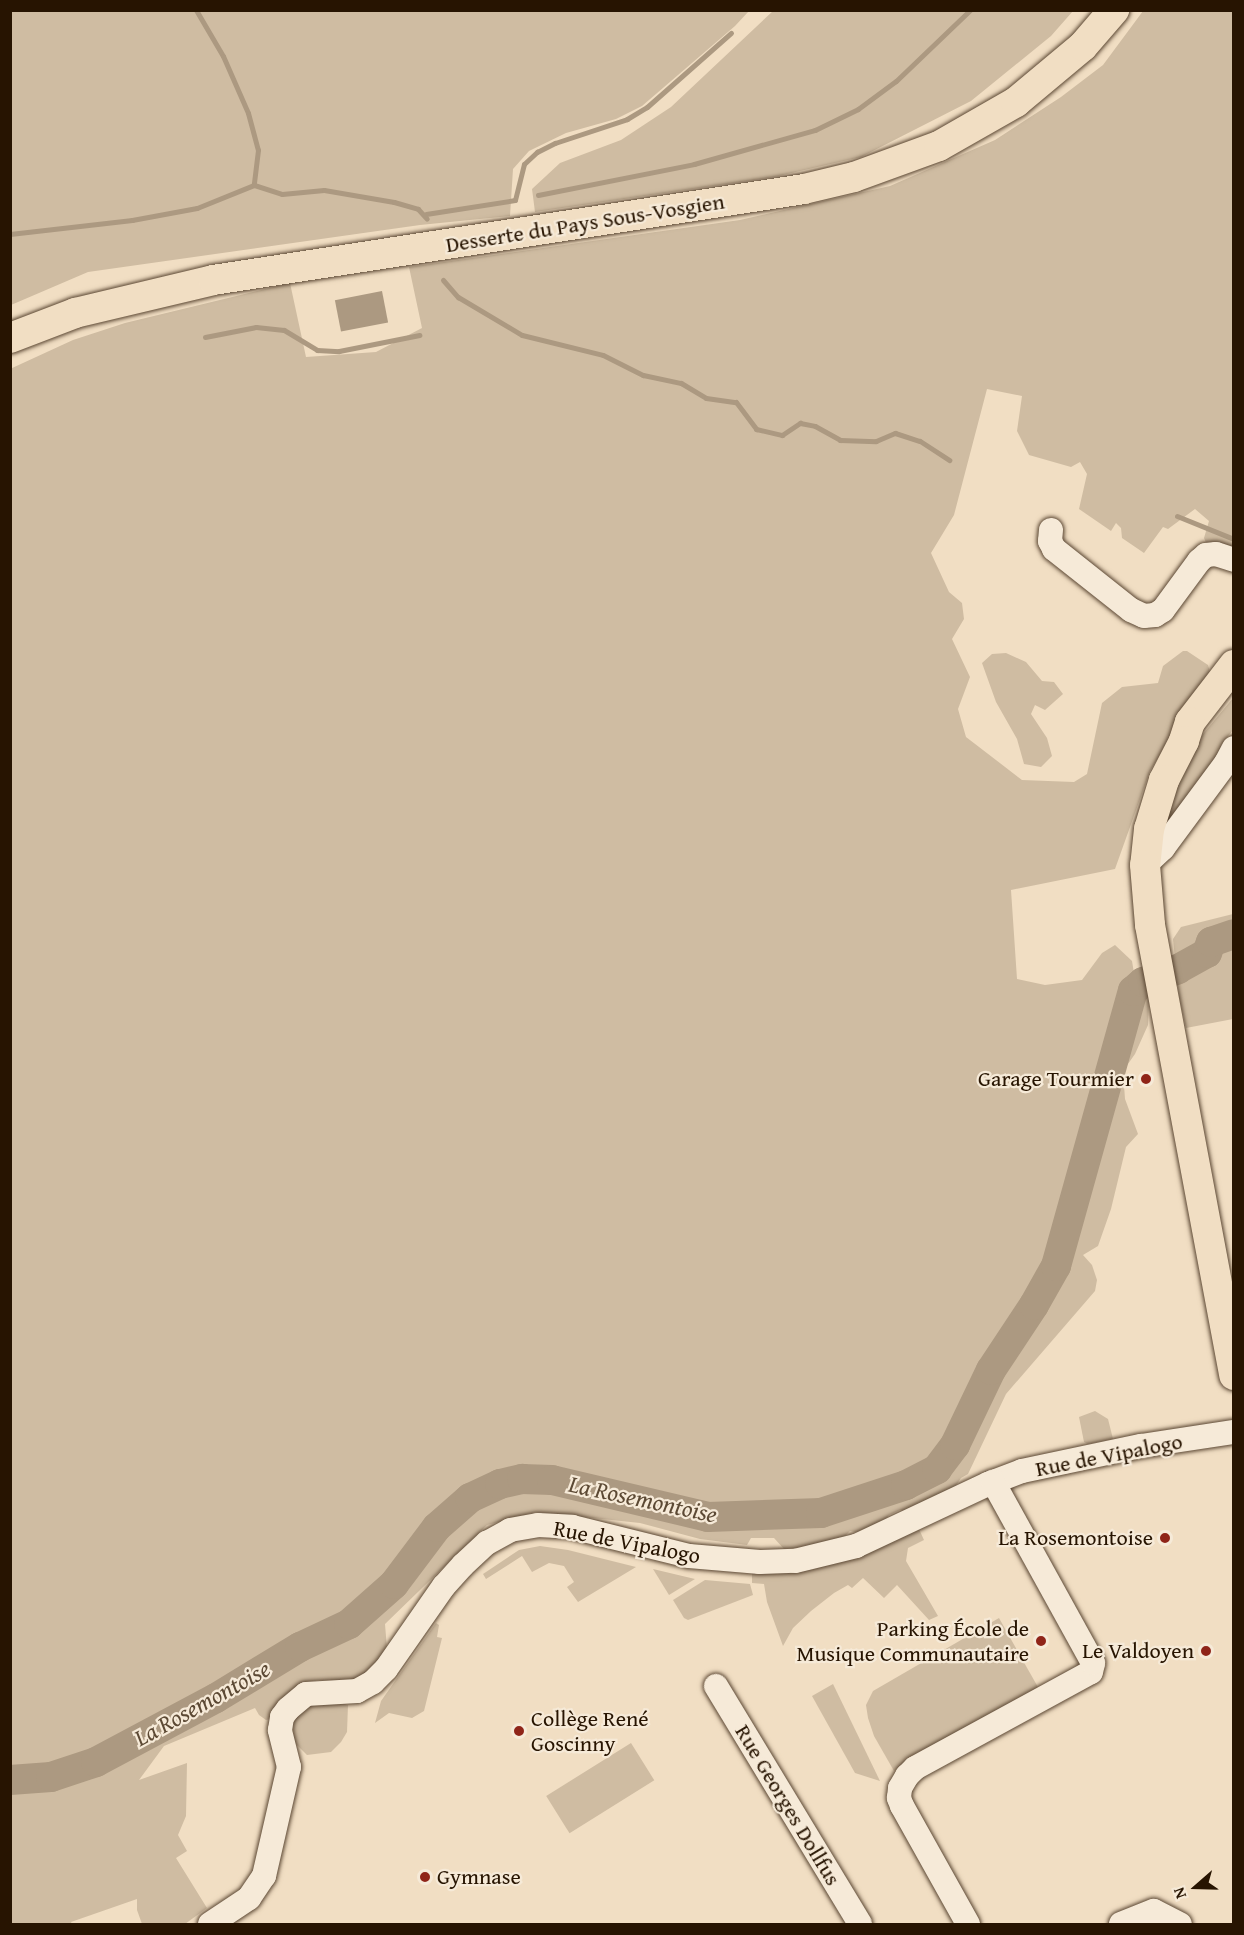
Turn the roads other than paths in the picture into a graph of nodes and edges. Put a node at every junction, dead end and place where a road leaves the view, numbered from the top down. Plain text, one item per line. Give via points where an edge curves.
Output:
1 (1114, 10) edge
2 (10, 338) edge
3 (1051, 530) dead end
4 (1233, 560) edge
5 (1233, 665) edge
6 (1233, 689) edge
7 (1184, 741) junction
8 (1230, 756) edge
9 (1145, 865) junction
10 (1233, 1375) edge
11 (1233, 1432) edge
12 (993, 1482) junction
13 (716, 1686) dead end
14 (210, 1924) edge
15 (860, 1924) edge
16 (968, 1924) edge
17 (1121, 1924) edge
18 (1180, 1924) edge

1 - 2 main road, Desserte du Pays Sous-Vosgien via 1083,46 1016,102 939,146 854,177 804,189 213,280 75,313
3 - 4 street via 1054,549 1144,616 1163,610 1206,555
5 - 7 main road via 1190,722
6 - 7 main road
7 - 9 main road via 1164,780 1149,830
8 - 9 street via 1163,848
9 - 10 main road via 1154,946
11 - 12 street, Rue de Vipalogo via 1044,1465
12 - 14 street, Rue de Vipalogo via 856,1546 795,1561 689,1556 572,1527 531,1526 498,1536 444,1586 373,1682 357,1691 306,1694 282,1717 280,1730 289,1767 264,1876 249,1898
12 - 16 street via 1093,1663 1090,1672 915,1768 900,1788 902,1806
13 - 15 street, Rue Georges Dollfus
17 - 18 street via 1155,1911

